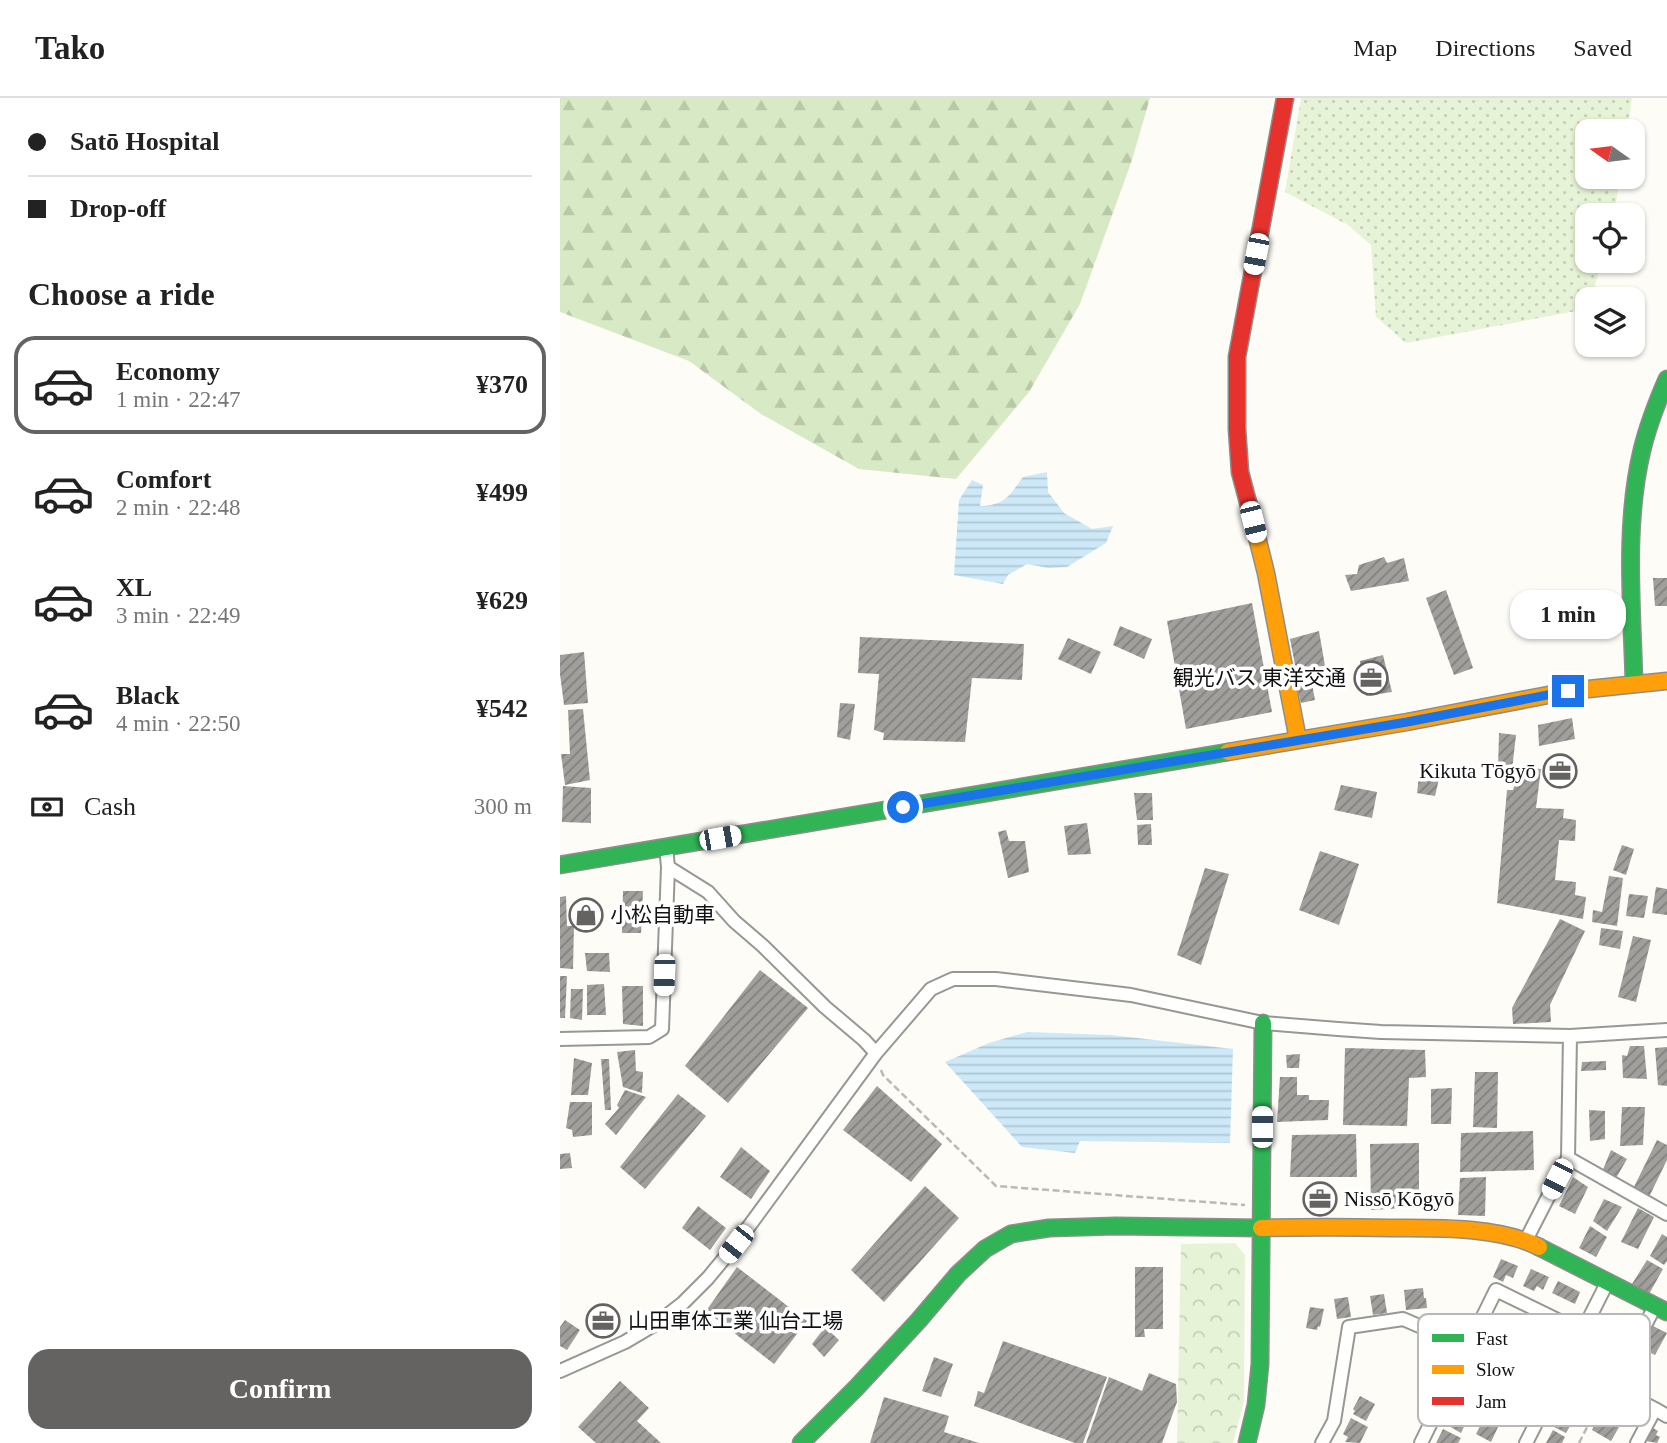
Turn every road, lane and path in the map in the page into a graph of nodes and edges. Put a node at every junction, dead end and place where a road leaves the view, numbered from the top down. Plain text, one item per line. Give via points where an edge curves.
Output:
1 (1285, 98) edge
2 (1667, 380) edge
3 (1667, 681) edge
4 (1634, 682) junction
5 (1298, 740) junction
6 (666, 847) junction
7 (560, 865) edge
8 (668, 867) junction
9 (1263, 1023) junction
10 (1667, 1030) edge
11 (1570, 1036) junction
12 (560, 1039) edge
13 (876, 1053) junction
14 (1568, 1158) junction
15 (1262, 1206) junction
16 (1665, 1209) edge
17 (1261, 1228) junction
18 (1526, 1240) junction
19 (1608, 1281) junction
20 (1661, 1309) edge
21 (1484, 1314) edge
22 (1545, 1314) edge
23 (1591, 1314) edge
24 (1418, 1325) edge
25 (1650, 1327) edge
26 (560, 1371) edge
27 (1650, 1406) edge
28 (1655, 1409) junction
29 (1667, 1416) edge
30 (1650, 1418) edge
31 (1429, 1426) edge
32 (1535, 1426) edge
33 (1588, 1426) edge
34 (1646, 1426) edge
35 (801, 1443) edge
36 (1247, 1443) edge
37 (1322, 1443) edge
38 (1421, 1443) edge
39 (1526, 1443) edge
40 (1579, 1443) edge
41 (1637, 1443) edge

1 - 5 street via 1237,357 1237,429 1240,472 1266,573
2 - 4 street via 1644,439 1634,493 1630,575
3 - 4 street
4 - 5 street
5 - 6 street
6 - 7 street
6 - 8 street
8 - 12 street via 662,1029 649,1037
8 - 13 street via 708,892
9 - 11 street via 1381,1032
9 - 13 street via 1131,995 996,979 953,979 931,989
9 - 15 street
10 - 11 street
11 - 14 street
13 - 15 path via 883,1075 996,1186
13 - 26 street via 708,1278 657,1323
14 - 16 street
14 - 18 street
15 - 17 street
17 - 18 street via 1438,1228
17 - 35 street via 1130,1226 1011,1234 985,1249 957,1275
17 - 36 street via 1258,1394
18 - 19 street
19 - 20 street
19 - 23 street
20 - 25 street
21 - 22 street via 1496,1290
24 - 37 street via 1403,1319 1349,1327 1334,1421
27 - 28 street
28 - 29 street
28 - 30 street
31 - 38 street
32 - 39 street
33 - 40 path
34 - 41 street

